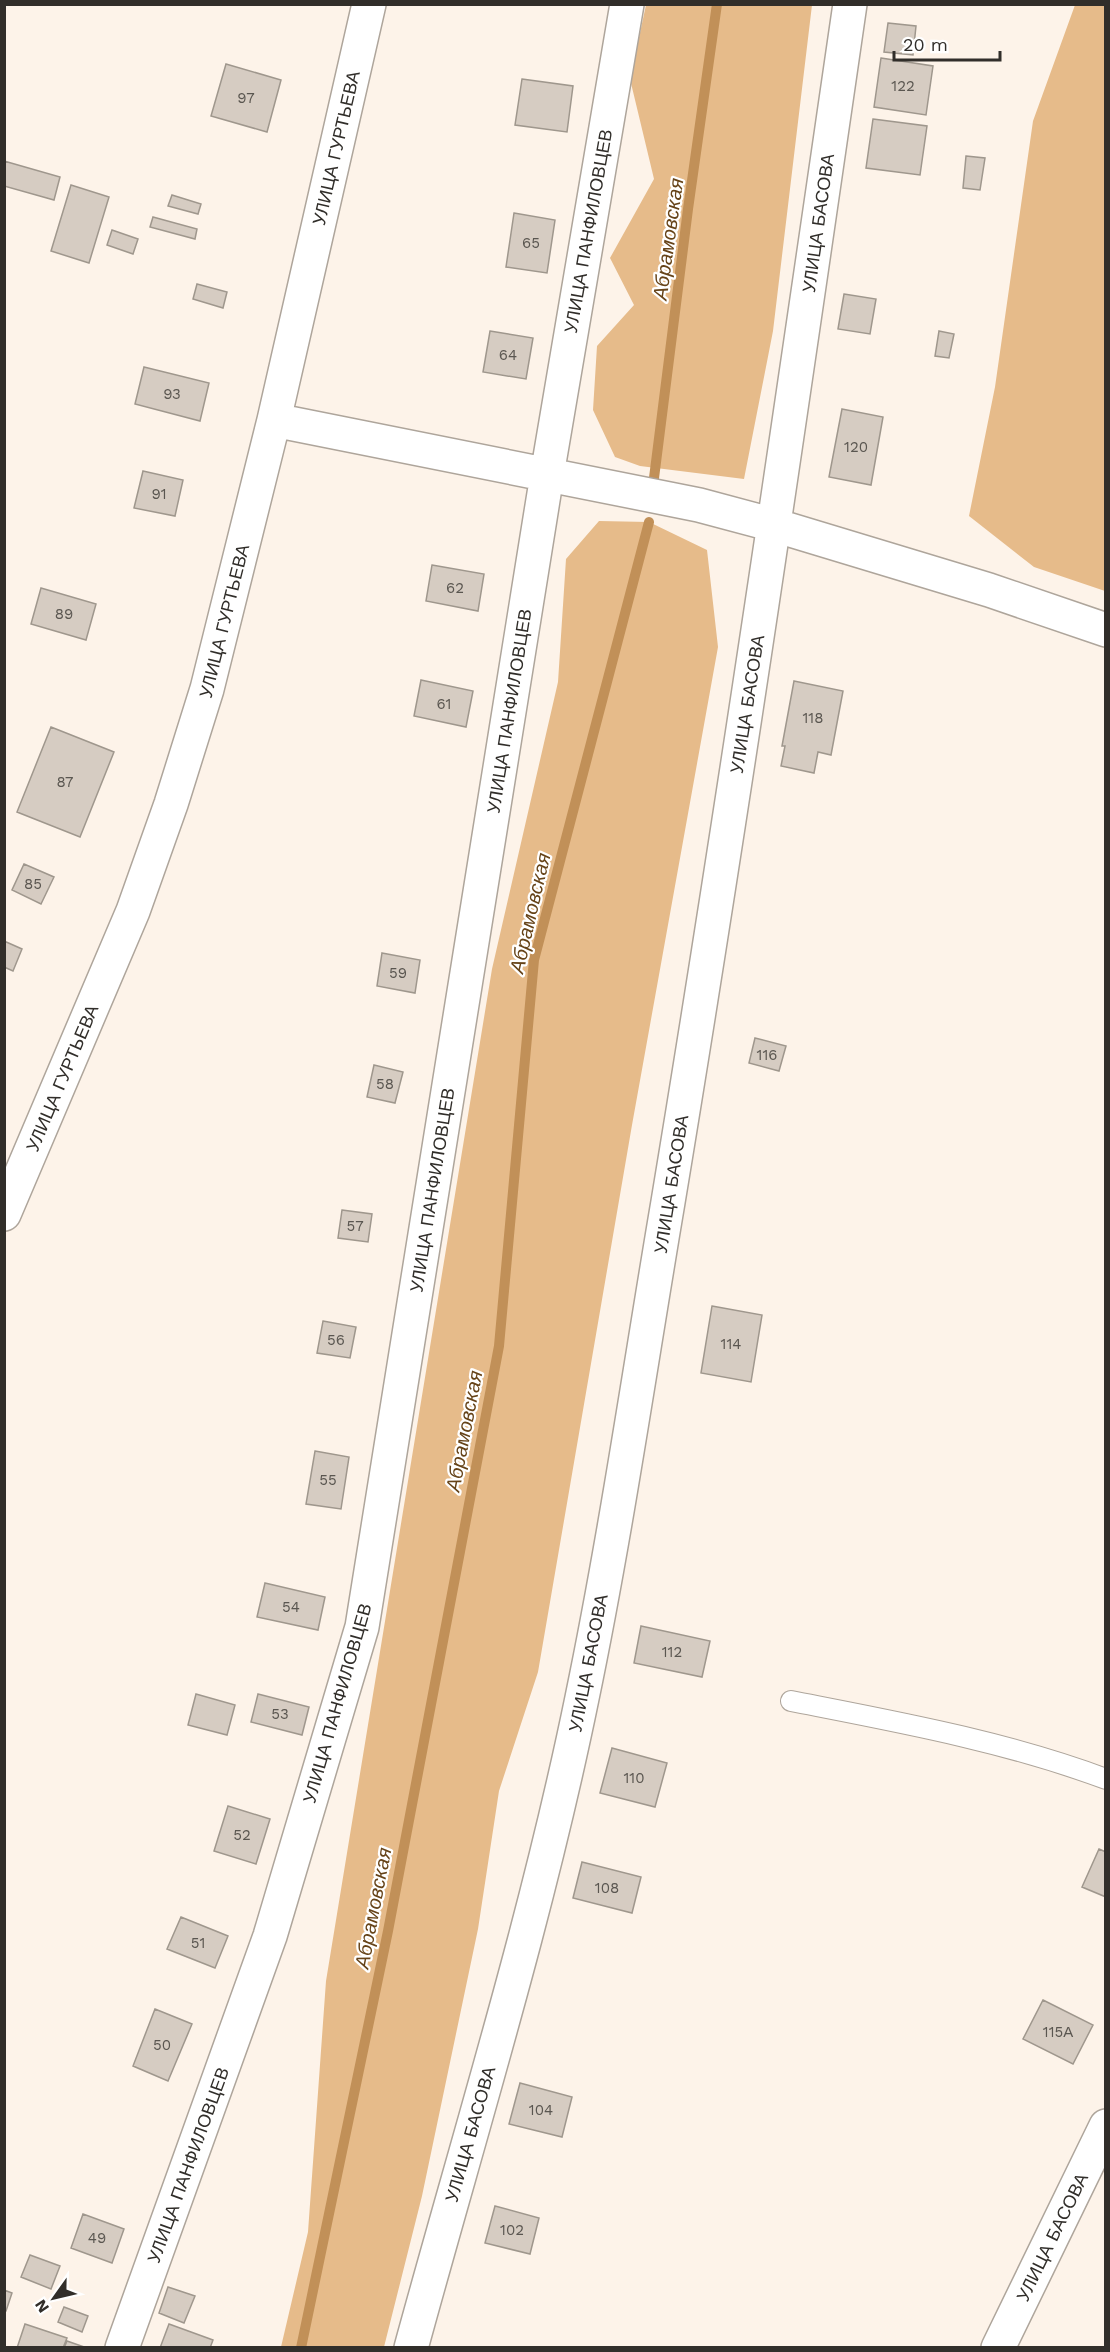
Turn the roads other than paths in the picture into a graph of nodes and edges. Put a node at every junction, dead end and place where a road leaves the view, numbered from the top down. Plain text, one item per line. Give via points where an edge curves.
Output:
1 (369, 4) edge
2 (627, 4) edge
3 (850, 4) edge
4 (274, 420) junction
5 (547, 475) junction
6 (774, 525) junction
7 (1106, 630) edge
8 (4, 1214) edge
9 (791, 1701) dead end
10 (1106, 1779) edge
11 (1106, 2126) edge
12 (122, 2348) edge
13 (411, 2348) edge
14 (998, 2348) edge

1 - 4 street, УЛИЦА ГУРТЬЕВА
2 - 5 street, УЛИЦА ПАНФИЛОВЦЕВ
3 - 6 street, УЛИЦА БАСОВА
4 - 5 street
4 - 8 street, УЛИЦА ГУРТЬЕВА via 207,690 171,804 133,911
5 - 6 street via 699,505
5 - 12 street, УЛИЦА ПАНФИЛОВЦЕВ via 362,1627 270,1936
6 - 7 street
6 - 13 street, УЛИЦА БАСОВА via 696,1034 582,1698 542,1879
9 - 10 lane via 932,1728 1008,1747
11 - 14 street, УЛИЦА БАСОВА

